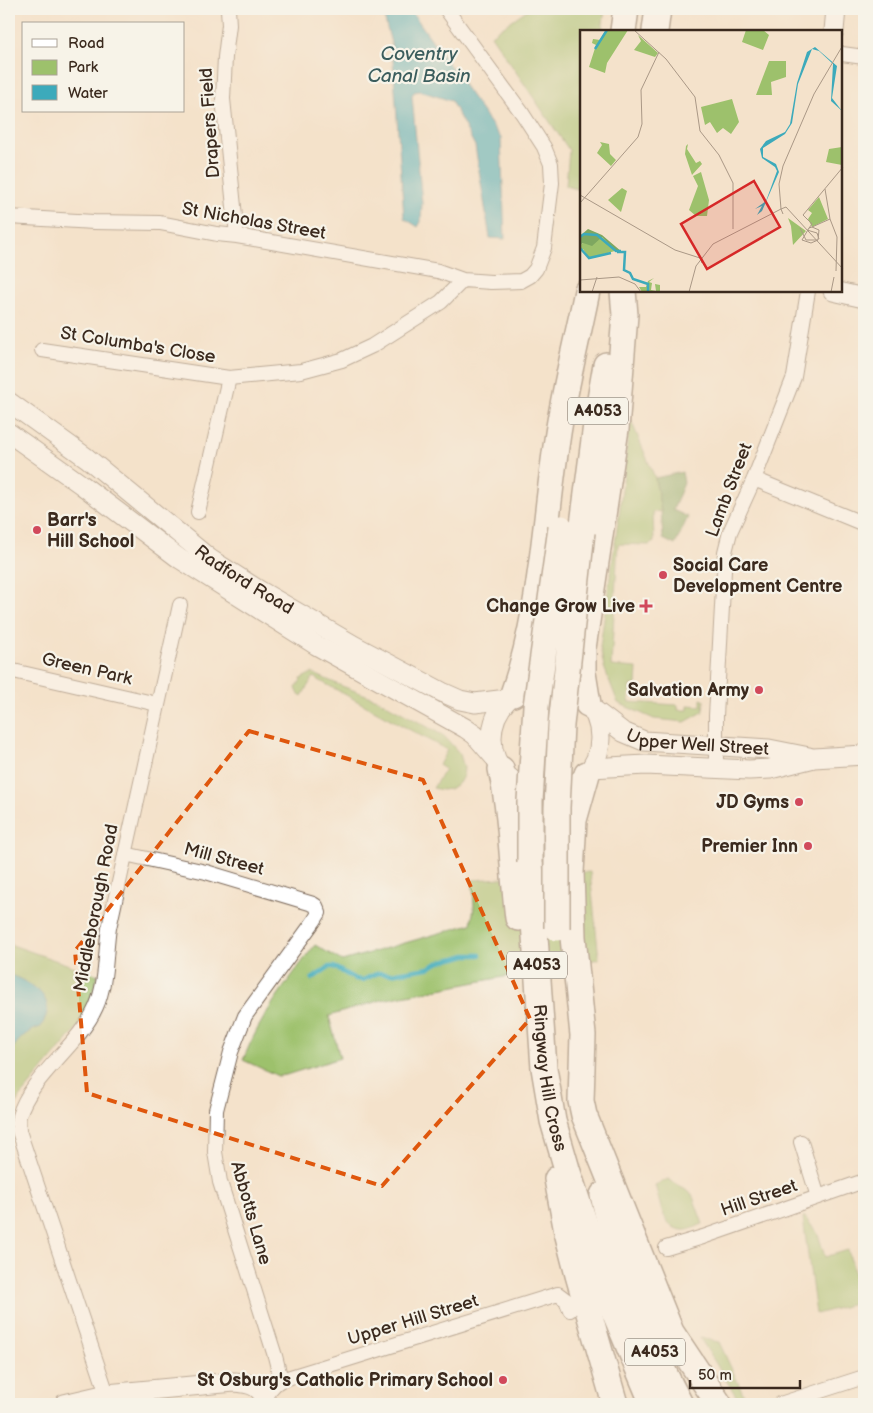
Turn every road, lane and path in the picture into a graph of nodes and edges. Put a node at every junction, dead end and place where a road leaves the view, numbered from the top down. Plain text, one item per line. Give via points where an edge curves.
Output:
1 (228, 9) edge
2 (446, 9) edge
3 (626, 9) edge
4 (658, 9) edge
5 (836, 9) edge
6 (623, 30) edge
7 (655, 30) edge
8 (834, 30) edge
9 (843, 54) edge
10 (864, 57) edge
11 (9, 217) edge
12 (237, 236) junction
13 (463, 280) junction
14 (588, 292) edge
15 (588, 292) edge
16 (619, 292) edge
17 (623, 292) edge
18 (808, 292) edge
19 (837, 292) edge
20 (864, 298) edge
21 (42, 350) dead end
22 (228, 378) junction
23 (9, 402) edge
24 (9, 421) edge
25 (9, 433) edge
26 (38, 455) junction
27 (754, 479) junction
28 (198, 512) dead end
29 (864, 524) edge
30 (571, 530) junction
31 (180, 605) dead end
32 (9, 670) edge
33 (510, 696) junction
34 (157, 704) junction
35 (589, 705) junction
36 (715, 746) junction
37 (864, 755) edge
38 (814, 758) junction
39 (498, 763) junction
40 (716, 769) junction
41 (589, 771) junction
42 (125, 854) junction
43 (313, 904) joint
44 (544, 1068) junction
45 (582, 1108) junction
46 (801, 1142) dead end
47 (864, 1181) edge
48 (818, 1197) junction
49 (596, 1223) junction
50 (666, 1248) dead end
51 (570, 1310) dead end
52 (864, 1377) edge
53 (281, 1380) junction
54 (107, 1394) junction
55 (262, 1395) edge
56 (64, 1404) edge
57 (615, 1404) edge
58 (653, 1404) edge
59 (680, 1404) edge
60 (719, 1404) edge
61 (780, 1404) edge

1 - 12 street, Drapers Field via 223,99
2 - 13 street, St Nicholas Street via 522,113 544,146 551,164 552,183 544,248 536,269 521,281
3 - 6 highway
4 - 7 highway
5 - 8 main road
9 - 10 street
11 - 12 street, St Nicholas Street via 160,223
12 - 13 street, St Nicholas Street via 438,271
13 - 22 street, St Columba's Close via 441,302 372,346 342,360 301,370
14 - 30 highway, A4053
15 - 33 highway via 557,440 533,617 522,666
16 - 30 highway, A4053 via 598,417
17 - 35 highway via 625,315 616,429 583,648 583,673
18 - 27 street, Lamb Street via 794,377
19 - 20 main road
21 - 22 street, St Columba's Close
22 - 28 street, St Columba's Close
23 - 33 main road, Radford Road via 87,458 204,554 257,589 447,695 475,703
24 - 26 main road, Radford Road
25 - 26 main road, Radford Road
26 - 39 main road, Radford Road via 180,559 331,654 465,728
27 - 29 street
27 - 36 street, Lamb Street via 730,532 726,552
30 - 44 highway, Ringway Hill Cross / A4053, bridge via 536,706 530,801 530,863
30 - 45 highway, Ringway Hill Cross / A4053, bridge via 560,725 556,928
31 - 34 street, Middleborough Road
32 - 34 street, Green Park
33 - 35 main road via 535,684 551,683 579,694
33 - 39 main road via 498,711 491,737
34 - 42 street, Middleborough Road
35 - 36 main road, Upper Well Street via 623,732 638,739
35 - 41 main road via 600,732 599,748
36 - 38 main road, Upper Well Street via 769,749
36 - 40 street, Lamb Street
37 - 38 main road, Upper Well Street
38 - 40 main road, Upper Well Street via 770,769
39 - 41 main road via 510,779 539,792 565,789
39 - 44 highway via 509,812 528,1017
40 - 41 main road, Upper Well Street via 646,765
41 - 45 highway via 574,820 570,888 583,1035
42 - 43 street, Mill Street via 206,872
42 - 54 street, Middleborough Road via 96,1006 83,1031 32,1090 19,1117 19,1131
43 - 53 street, Abbotts Lane via 319,913 245,1016 216,1110 215,1152 220,1182
44 - 49 highway, Ringway Hill Cross / A4053 via 553,1121 557,1187
45 - 49 highway, Ringway Hill Cross / A4053
46 - 48 street
47 - 48 street, Hill Street
48 - 50 street, Hill Street
49 - 57 highway
49 - 58 highway, Ringway Hill Cross / A4053 via 611,1304
49 - 59 highway, Ringway Hill Cross / A4053
49 - 60 highway
51 - 53 street, Upper Hill Street via 566,1300 558,1294
52 - 61 street
53 - 55 street, Upper Hill Street
54 - 55 main road via 234,1382 245,1383
54 - 56 main road

